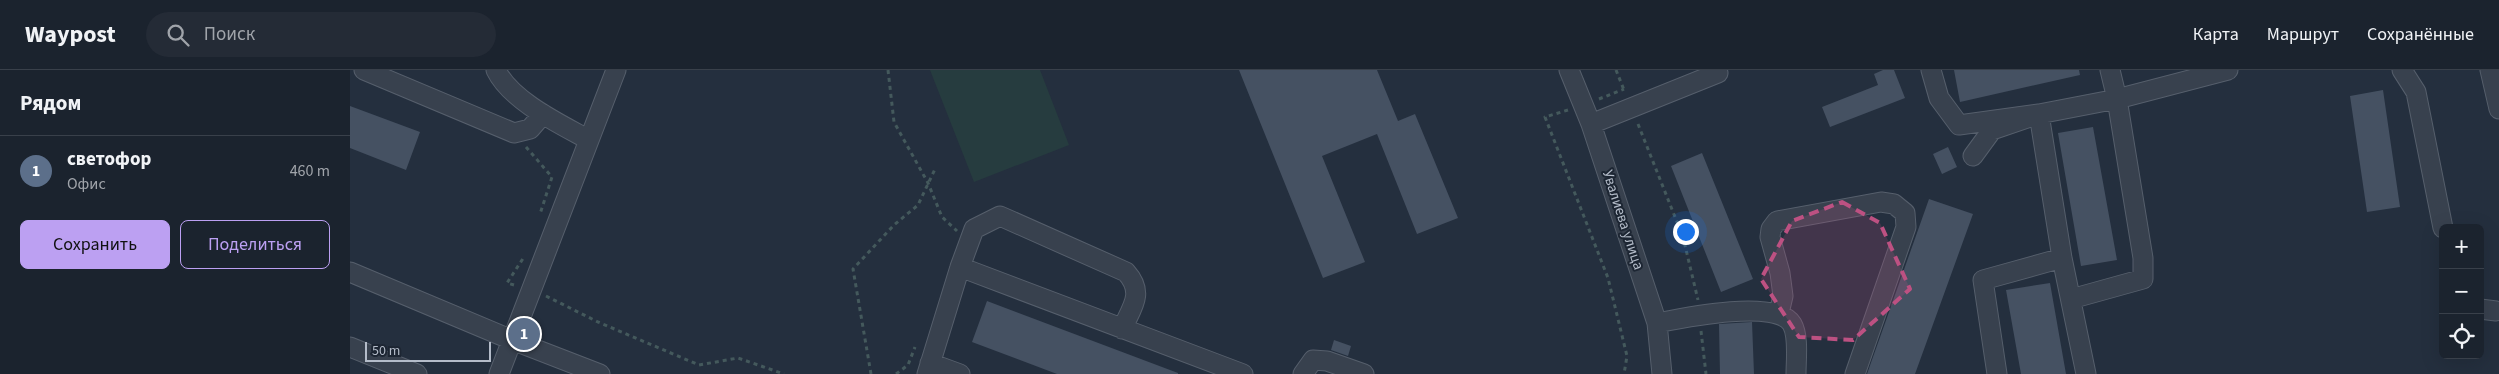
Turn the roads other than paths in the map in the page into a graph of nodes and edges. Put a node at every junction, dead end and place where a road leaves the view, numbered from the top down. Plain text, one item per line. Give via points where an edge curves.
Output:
1 (364, 70) edge
2 (496, 70) edge
3 (616, 70) edge
4 (1569, 70) edge
5 (1931, 70) edge
6 (2110, 70) edge
7 (2228, 70) edge
8 (2402, 70) edge
9 (2490, 70) edge
10 (1720, 71) edge
11 (2118, 100) junction
12 (2499, 109) edge
13 (543, 114) junction
14 (2039, 114) junction
15 (1591, 124) junction
16 (589, 140) junction
17 (1973, 156) dead end
18 (2442, 224) edge
19 (2062, 258) junction
20 (960, 267) junction
21 (354, 272) edge
22 (2071, 299) junction
23 (1779, 313) junction
24 (1657, 323) junction
25 (1122, 329) junction
26 (512, 340) junction
27 (350, 347) edge
28 (929, 368) edge
29 (417, 374) edge
30 (498, 374) edge
31 (600, 374) edge
32 (960, 374) edge
33 (1243, 374) edge
34 (1302, 374) edge
35 (1364, 374) edge
36 (1662, 374) edge
37 (1796, 374) edge
38 (1855, 374) edge
39 (1997, 374) edge
40 (2086, 374) edge

1 - 13 street via 514,133 530,129
2 - 13 street via 502,81
3 - 16 street
4 - 15 street, Увалиева улица
5 - 14 street via 1939,98 1959,125
6 - 11 street
7 - 11 street
8 - 18 street via 2416,92
9 - 12 street
10 - 15 street via 1627,98
11 - 14 street
11 - 22 street via 2143,258 2143,279
13 - 16 street
14 - 17 street via 1992,130
14 - 19 street
15 - 24 street, Увалиева улица
16 - 26 street
19 - 22 street
19 - 39 street via 1983,280
20 - 25 street
20 - 25 street via 974,230 1000,216 1126,272 1136,283 1137,297
20 - 28 street
21 - 26 street
22 - 40 street
23 - 24 street via 1699,315
23 - 37 street via 1792,323
23 - 38 street via 1783,296 1770,237 1777,221 1881,202 1894,204 1905,213 1906,228
24 - 36 street, Увалиева улица
25 - 33 street
26 - 30 street
26 - 31 street
27 - 29 street
28 - 32 street
34 - 35 street via 1313,360 1327,361

